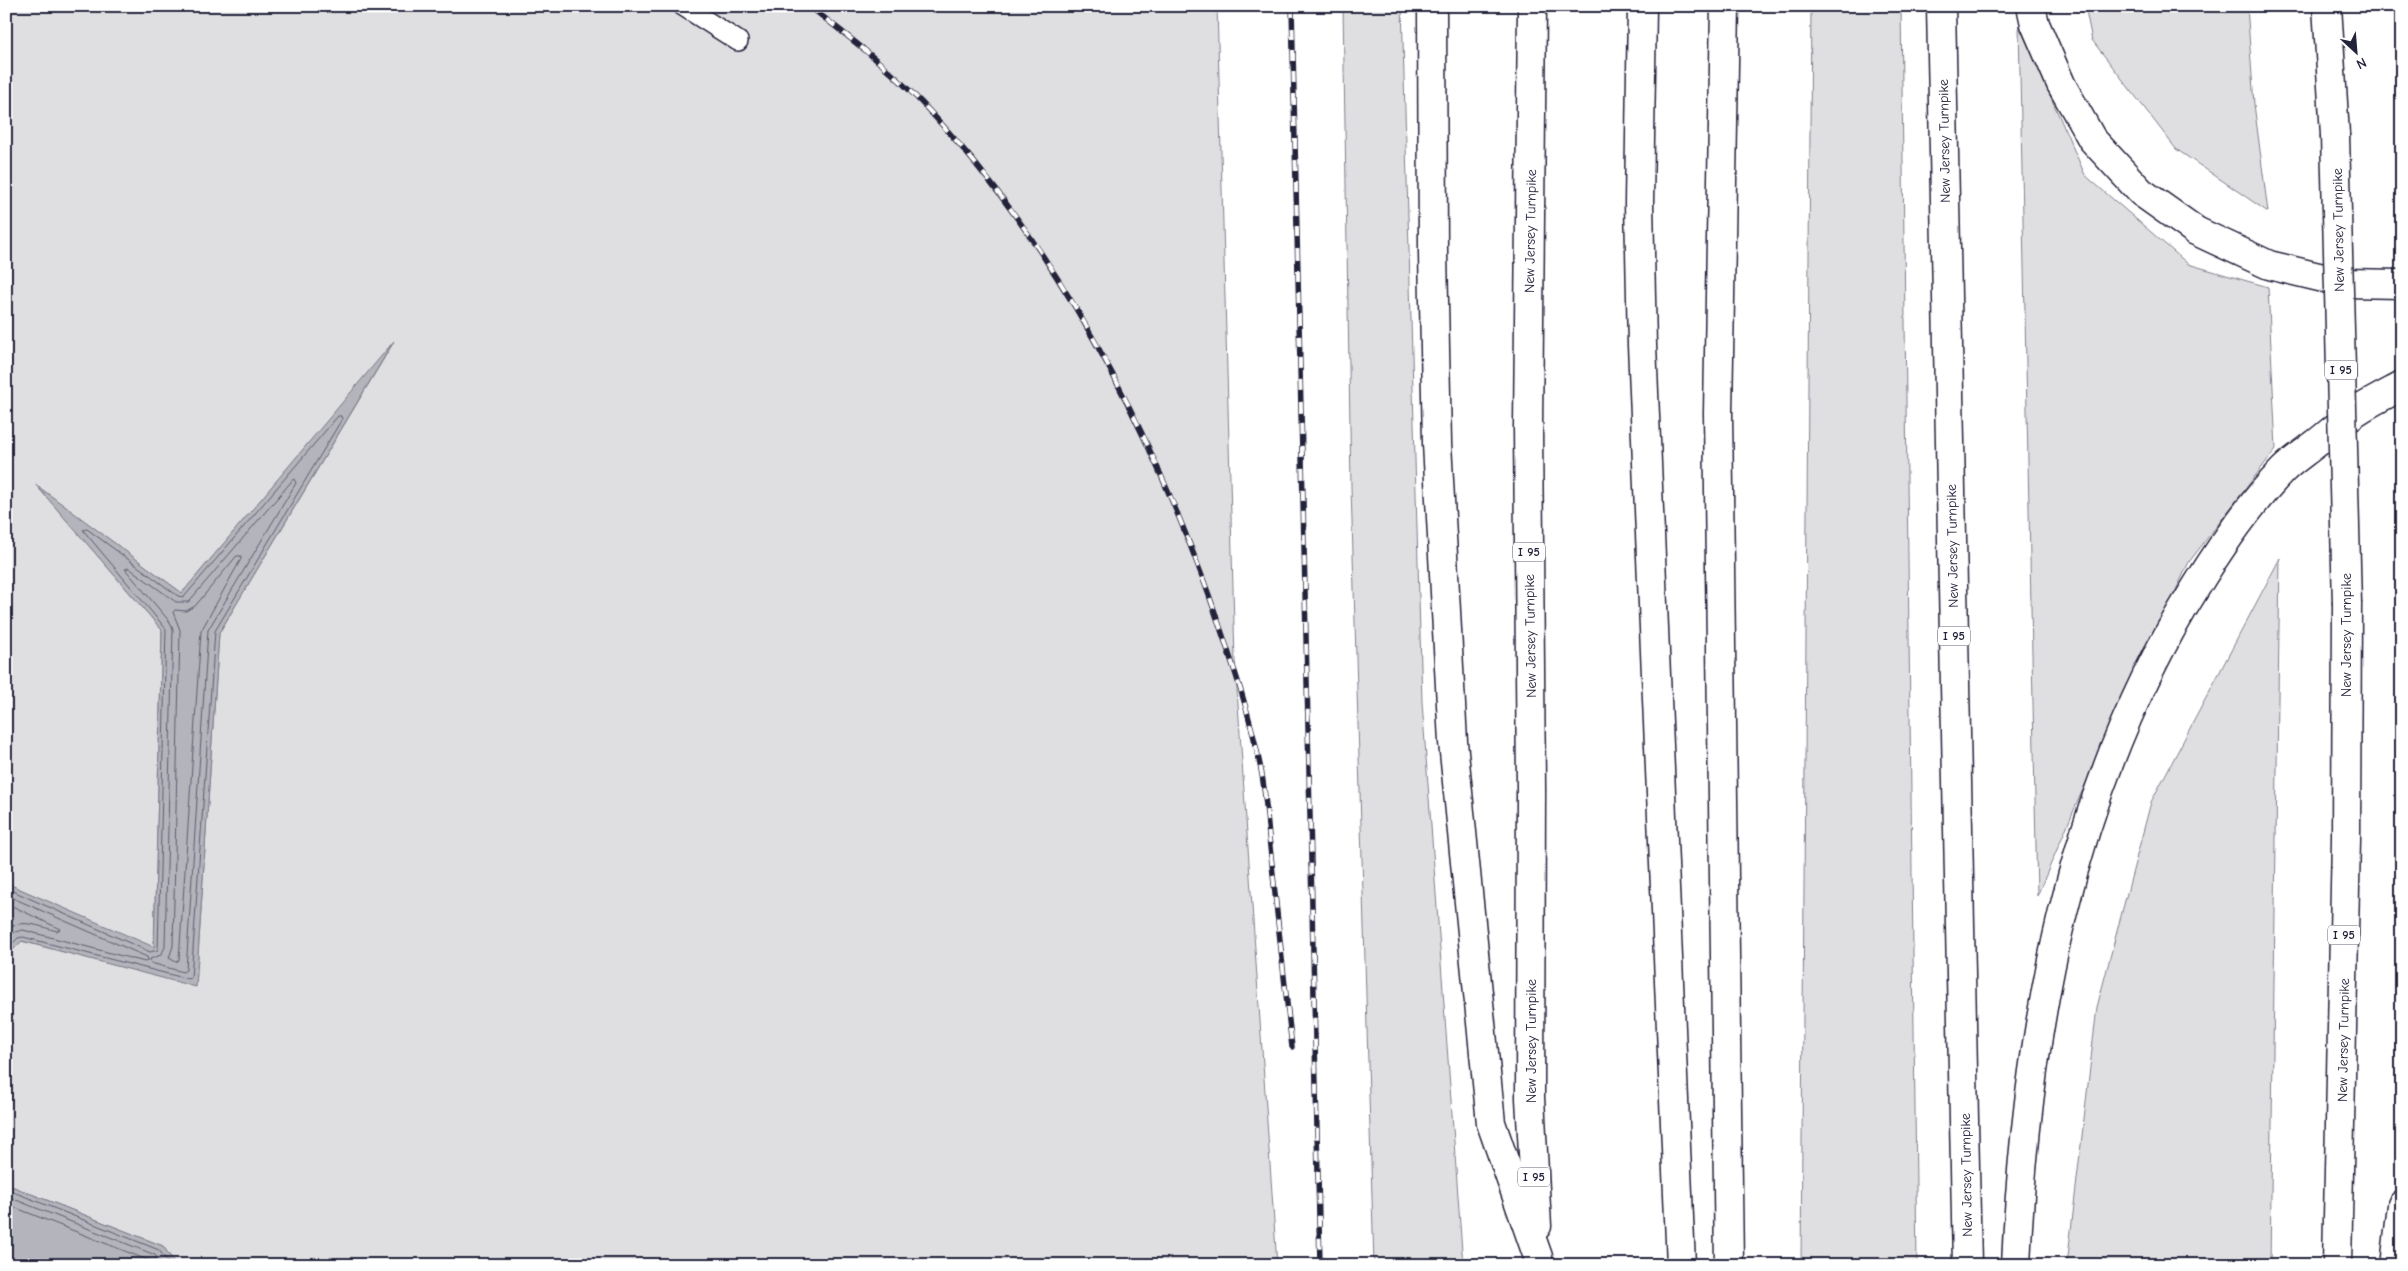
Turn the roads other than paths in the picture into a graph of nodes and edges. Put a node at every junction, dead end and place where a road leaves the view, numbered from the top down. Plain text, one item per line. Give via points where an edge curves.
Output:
1 (683, 6) edge
2 (1432, 6) edge
3 (1532, 6) edge
4 (1642, 6) edge
5 (1725, 6) edge
6 (1941, 6) edge
7 (2031, 6) edge
8 (2327, 6) edge
9 (738, 41) dead end
10 (2402, 284) edge
11 (2402, 386) edge
12 (2402, 1205) edge
13 (1539, 1261) edge
14 (1681, 1265) edge
15 (1728, 1265) edge
16 (1968, 1265) edge
17 (2016, 1265) edge
18 (2337, 1265) edge
19 (2395, 1265) edge

1 - 9 lane
2 - 13 highway via 1437,443 1454,742 1491,1123
3 - 13 highway, New Jersey Turnpike / I 95 via 1528,427 1530,1098
4 - 14 highway via 1639,203 1642,345
5 - 15 highway via 1718,413
6 - 16 highway, New Jersey Turnpike / I 95
7 - 10 highway via 2035,24 2061,84 2092,138 2141,192 2196,231 2269,265 2344,283
8 - 18 highway, New Jersey Turnpike / I 95, bridge via 2335,135 2346,604 2346,859
11 - 17 highway via 2360,409 2284,469 2224,542 2178,615 2137,696 2108,766 2081,846 2058,936 2040,1026 2027,1118
12 - 19 highway

